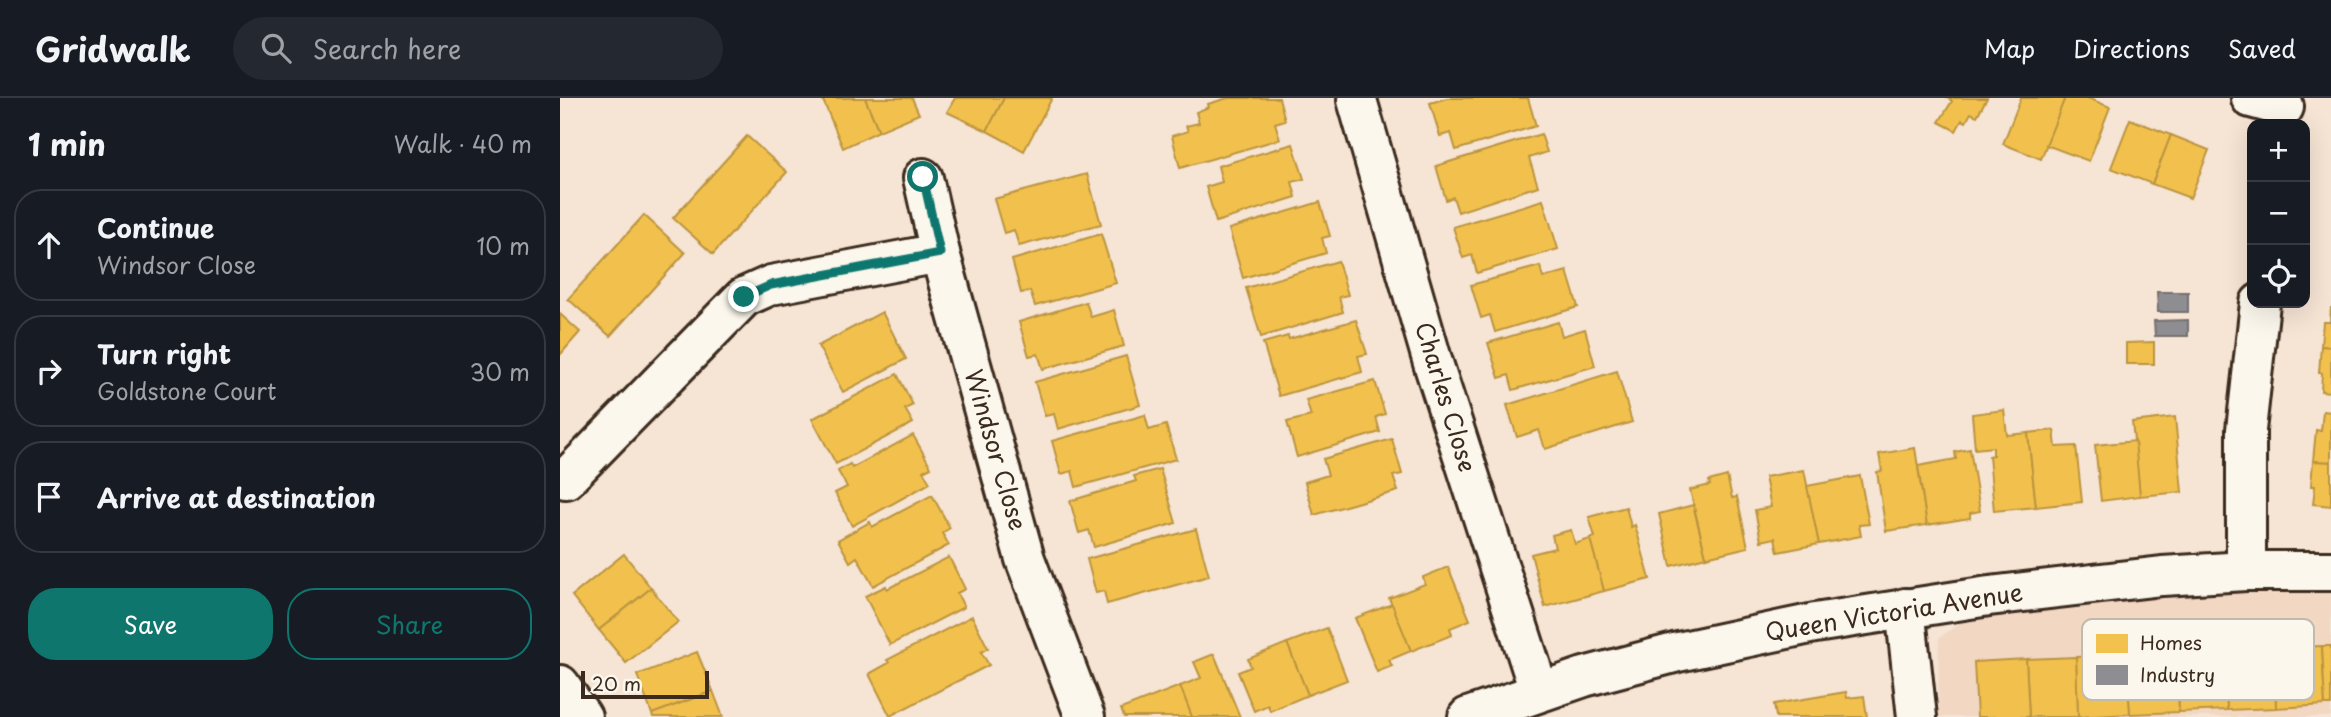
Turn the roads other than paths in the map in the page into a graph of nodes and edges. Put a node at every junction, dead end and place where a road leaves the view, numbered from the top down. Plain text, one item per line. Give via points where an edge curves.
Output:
1 (1357, 100) dead end
2 (923, 177) dead end
3 (940, 253) junction
4 (2259, 308) edge
5 (566, 478) dead end
6 (2246, 571) junction
7 (2331, 571) edge
8 (1905, 608) junction
9 (560, 685) edge
10 (1539, 691) junction
11 (582, 717) edge
12 (1085, 717) edge
13 (1468, 717) edge
14 (1917, 717) edge

1 - 10 street, Charles Close via 1433,363
2 - 3 street, Windsor Close
3 - 5 street via 771,285 744,297
3 - 12 street, Windsor Close via 1025,559
4 - 6 street via 2246,430
6 - 7 street, Queen Victoria Avenue
6 - 8 street, Queen Victoria Avenue via 2086,584
8 - 10 street, Queen Victoria Avenue via 1678,652
8 - 14 street
9 - 11 street
10 - 13 street, Queen Victoria Avenue

